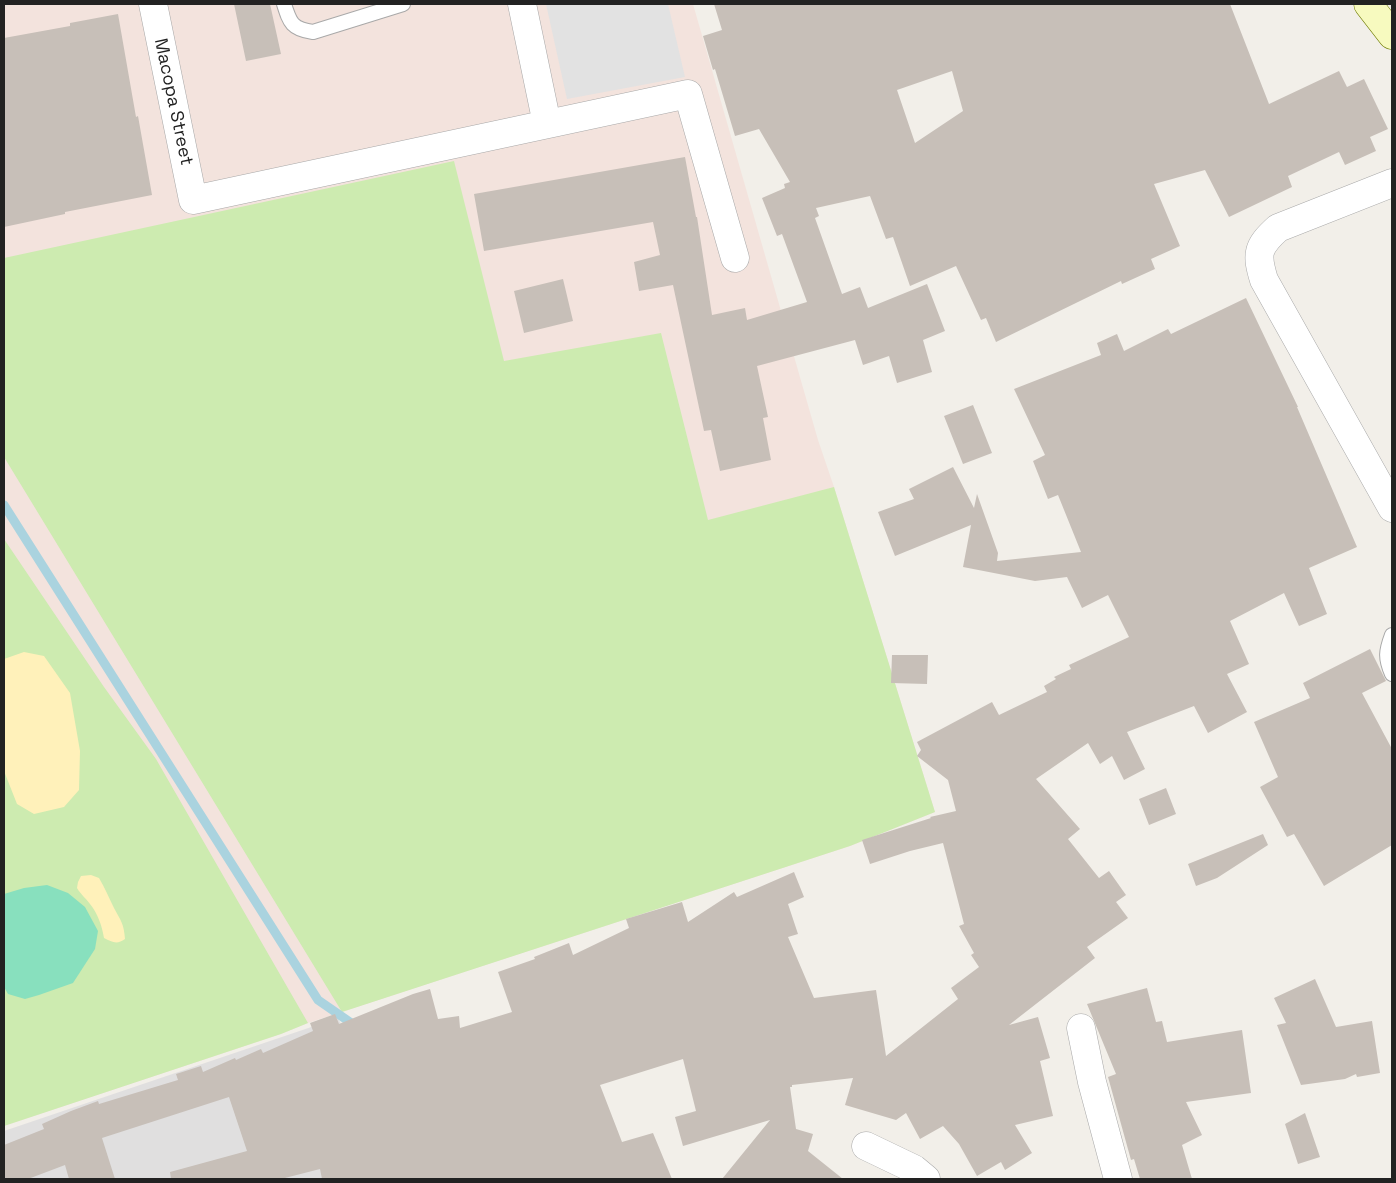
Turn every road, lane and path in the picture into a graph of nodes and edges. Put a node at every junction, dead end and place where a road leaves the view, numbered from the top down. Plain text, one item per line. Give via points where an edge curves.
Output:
1 (152, 4) edge
2 (284, 4) edge
3 (403, 4) edge
4 (522, 4) edge
5 (1368, 4) edge
6 (1392, 35) edge
7 (546, 124) junction
8 (1392, 184) edge
9 (735, 258) dead end
10 (1392, 508) edge
11 (1392, 636) edge
12 (1392, 674) edge
13 (1081, 1028) dead end
14 (866, 1146) dead end
15 (926, 1179) edge
16 (1118, 1179) edge

1 - 7 street, Macopa Street via 193,200
2 - 3 lane via 292,25 313,32
4 - 7 street
5 - 6 main road
7 - 9 street via 688,94
8 - 10 street via 1278,228 1260,250 1258,263 1264,280
11 - 12 lane via 1387,648 1387,662
13 - 16 street
14 - 15 street via 914,1169

